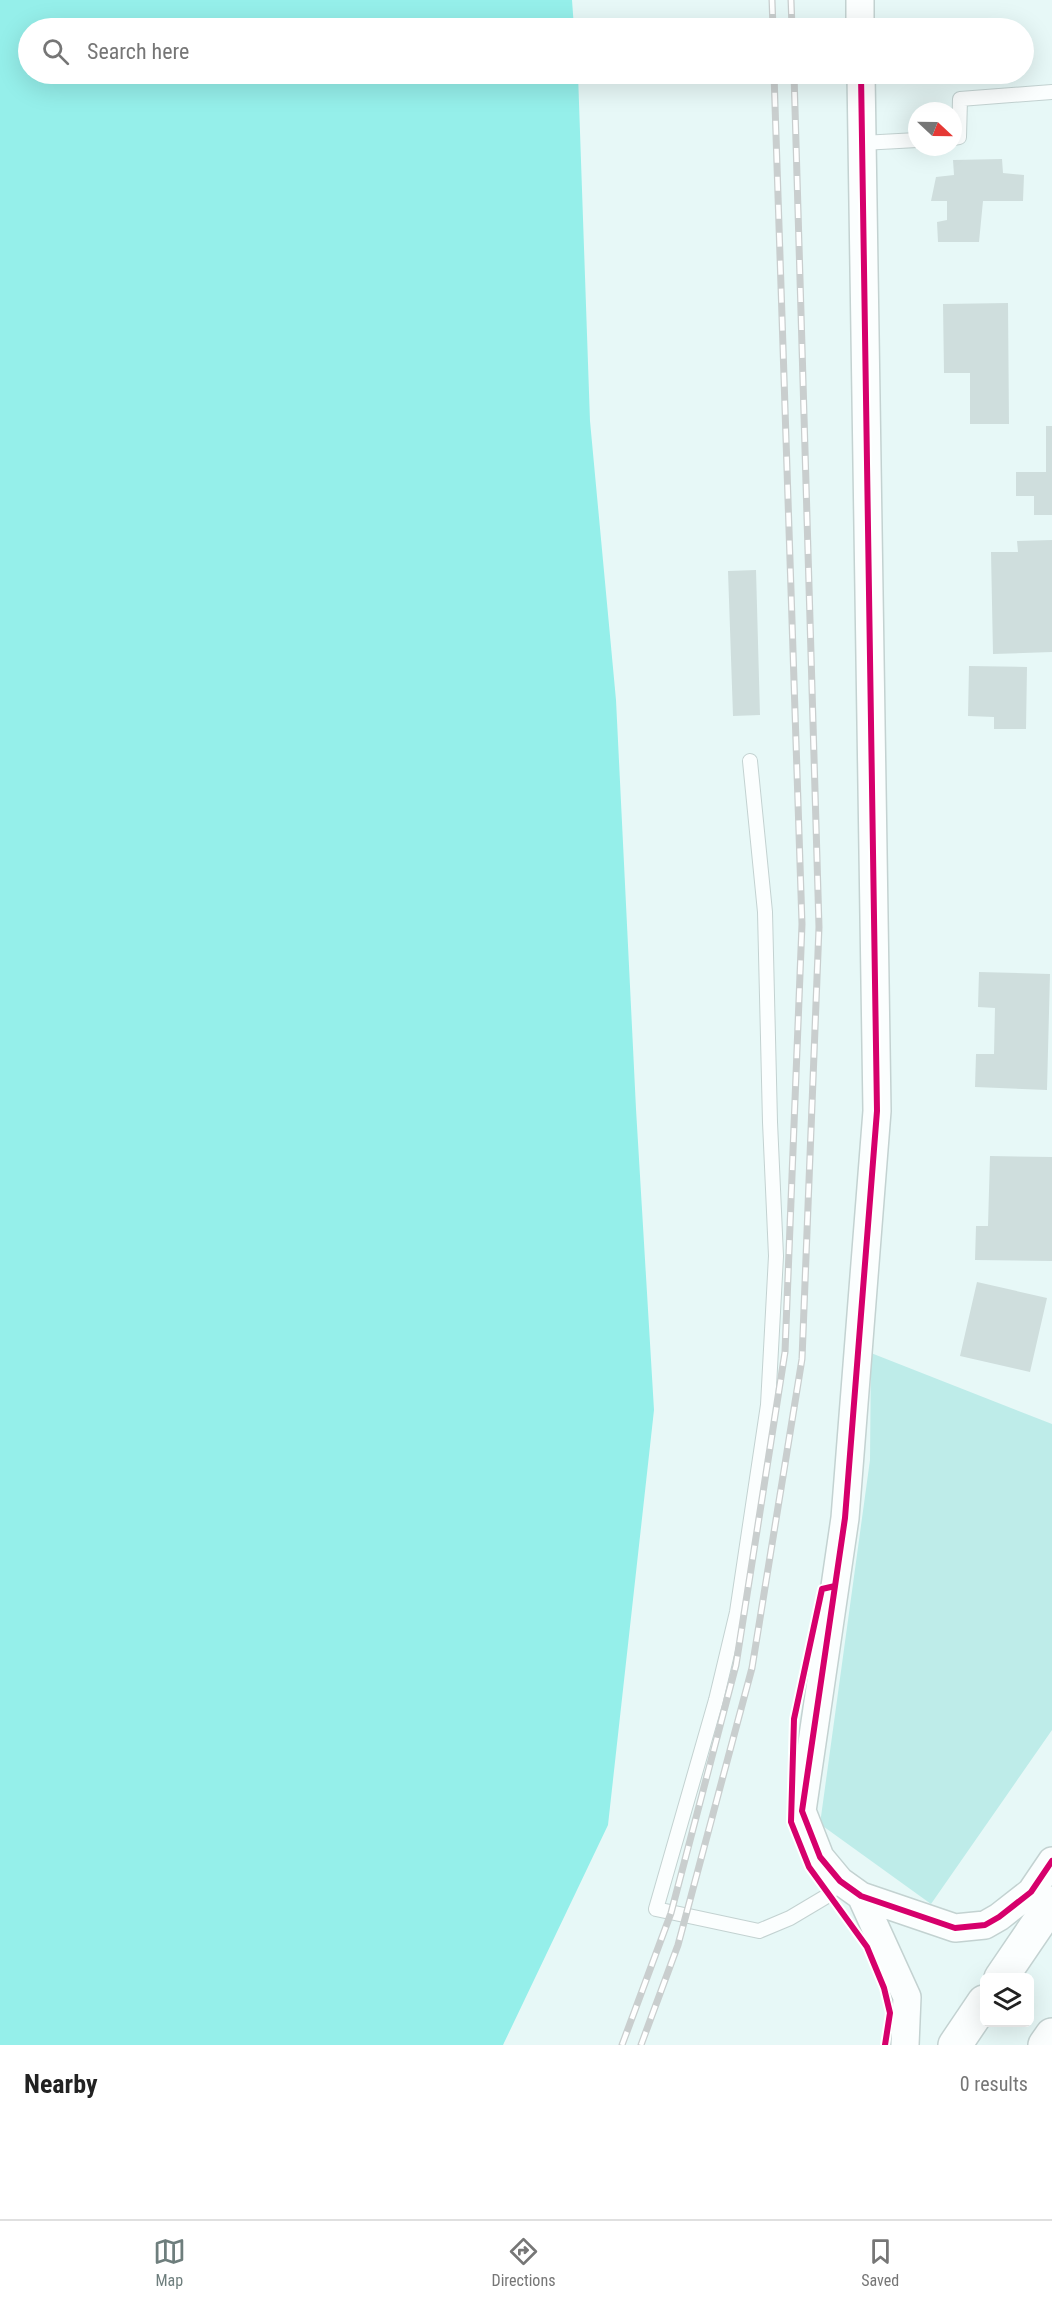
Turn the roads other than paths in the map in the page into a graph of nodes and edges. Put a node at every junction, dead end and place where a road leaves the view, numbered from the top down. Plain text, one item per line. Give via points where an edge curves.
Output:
1 (860, 0) edge
2 (860, 18) edge
3 (861, 84) edge
4 (1052, 92) edge
5 (960, 102) edge
6 (908, 140) edge
7 (862, 143) junction
8 (750, 761) dead end
9 (1052, 1861) edge
10 (851, 1889) junction
11 (1052, 1904) edge
12 (1004, 1973) edge
13 (980, 2008) edge
14 (1052, 2035) edge
15 (904, 2045) edge
16 (955, 2045) edge
17 (1045, 2045) edge

1 - 2 street
3 - 7 street
4 - 5 lane
6 - 7 lane
7 - 10 street via 877,1111 845,1518 802,1811 820,1857
8 - 10 lane via 765,912 776,1256 768,1405 737,1612 713,1712 656,1909 759,1931 827,1896
9 - 10 street via 1023,1900 999,1917 972,1927 955,1928 929,1921
10 - 15 street via 907,1997
11 - 12 highway
13 - 16 highway
14 - 17 highway

